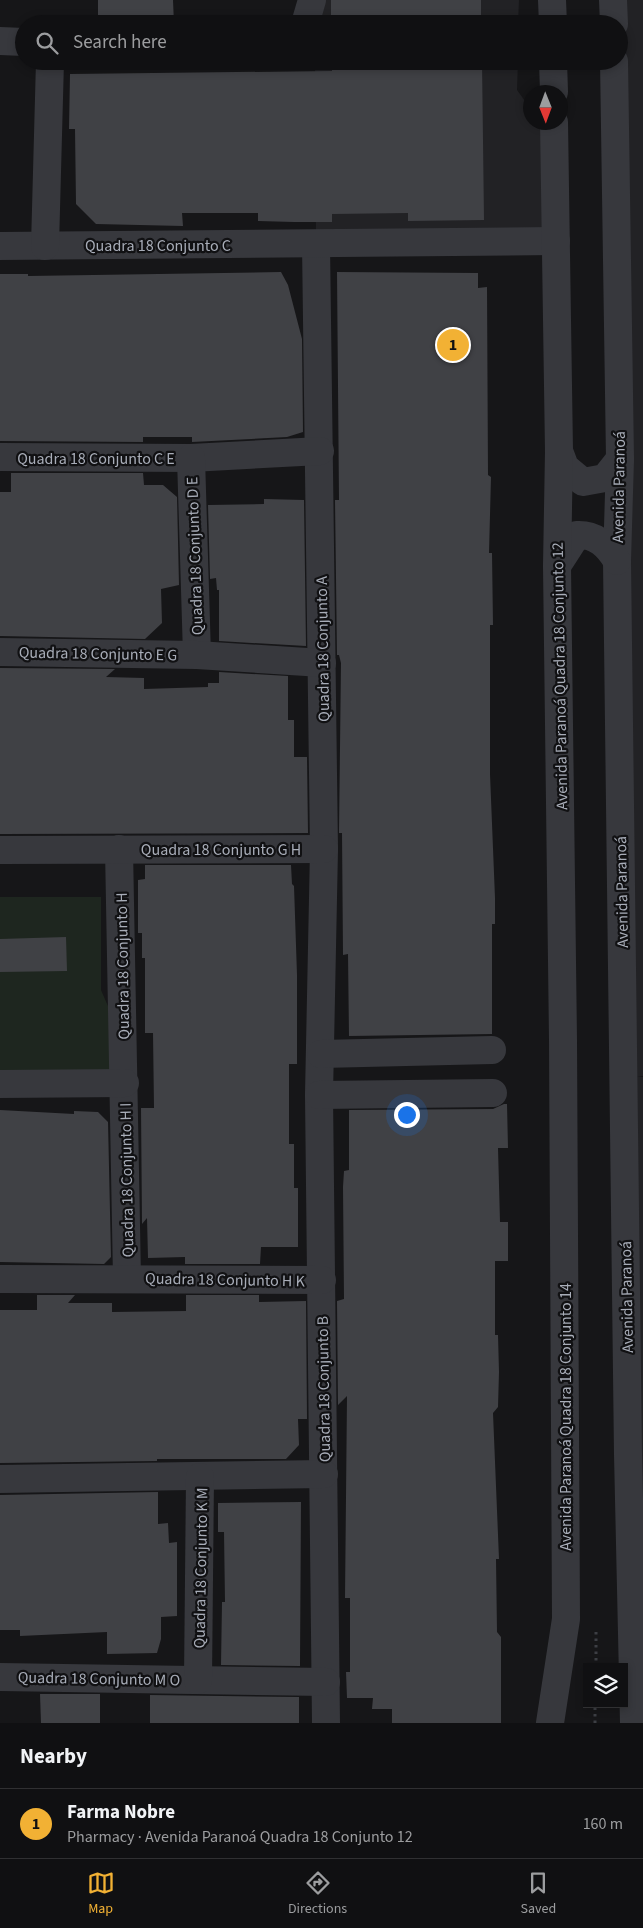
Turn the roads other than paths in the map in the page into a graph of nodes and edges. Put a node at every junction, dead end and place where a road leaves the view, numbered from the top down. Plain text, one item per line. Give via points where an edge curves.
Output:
1 (312, 0) edge
2 (552, 0) edge
3 (613, 0) edge
4 (308, 15) edge
5 (553, 15) edge
6 (614, 15) edge
7 (0, 41) edge
8 (15, 42) edge
9 (50, 70) edge
10 (553, 70) edge
11 (614, 70) edge
12 (554, 85) edge
13 (554, 130) edge
14 (556, 241) junction
15 (316, 244) junction
16 (0, 246) edge
17 (45, 246) junction
18 (320, 451) junction
19 (559, 451) junction
20 (0, 458) edge
21 (191, 458) junction
22 (620, 460) junction
23 (617, 561) junction
24 (557, 566) junction
25 (0, 652) edge
26 (197, 655) junction
27 (322, 663) junction
28 (119, 849) junction
29 (324, 849) junction
30 (0, 850) edge
31 (632, 857) edge
32 (492, 1050) dead end
33 (321, 1054) junction
34 (125, 1082) junction
35 (0, 1084) edge
36 (493, 1093) dead end
37 (319, 1095) junction
38 (562, 1111) joint
39 (127, 1278) junction
40 (0, 1279) edge
41 (322, 1280) junction
42 (324, 1474) junction
43 (200, 1477) junction
44 (0, 1479) edge
45 (0, 1677) edge
46 (198, 1680) junction
47 (326, 1682) junction
48 (326, 1723) edge
49 (550, 1723) edge
50 (634, 1723) edge

1 - 4 street
2 - 5 street
3 - 6 street
7 - 8 street
9 - 17 street
10 - 12 street
11 - 22 street, Avenida Paranoá
13 - 14 street, Avenida Paranoá Quadra 18 Conjunto 12
14 - 15 street, Quadra 18 Conjunto C
14 - 19 street, Avenida Paranoá Quadra 18 Conjunto 12
15 - 17 street, Quadra 18 Conjunto C
15 - 18 street, Quadra 18 Conjunto A
16 - 17 street, Quadra 18 Conjunto C
18 - 21 street, Quadra 18 Conjunto C E
18 - 27 street, Quadra 18 Conjunto A
19 - 22 street via 565,467 583,482 605,478
19 - 24 street, Avenida Paranoá Quadra 18 Conjunto 12
20 - 21 street, Quadra 18 Conjunto C E
21 - 26 street, Quadra 18 Conjunto D E
22 - 23 street, Avenida Paranoá
23 - 24 street via 607,546 577,535
23 - 31 street, Avenida Paranoá
24 - 38 street, Avenida Paranoá Quadra 18 Conjunto 12
25 - 26 street, Quadra 18 Conjunto E G
26 - 27 street, Quadra 18 Conjunto E G
27 - 29 street, Quadra 18 Conjunto A
28 - 29 street, Quadra 18 Conjunto G H
28 - 30 street, Quadra 18 Conjunto G H
28 - 34 street, Quadra 18 Conjunto H
29 - 33 street, Quadra 18 Conjunto A
31 - 50 street, Avenida Paranoá via 628,1454
32 - 33 street
33 - 37 street, Quadra 18 Conjunto B
34 - 35 street
34 - 39 street, Quadra 18 Conjunto H I
36 - 37 street
37 - 41 street, Quadra 18 Conjunto B
38 - 49 street, Avenida Paranoá Quadra 18 Conjunto 14 via 566,1619
39 - 40 street, Quadra 18 Conjunto H K
39 - 41 street, Quadra 18 Conjunto H K
41 - 42 street, Quadra 18 Conjunto B
42 - 43 street
42 - 47 street, Quadra 18 Conjunto B
43 - 44 street, Quadra 18 Conjunto K M
43 - 46 street, Quadra 18 Conjunto K M
45 - 46 street, Quadra 18 Conjunto M O
46 - 47 street, Quadra 18 Conjunto M O
47 - 48 street, Quadra 18 Conjunto B

